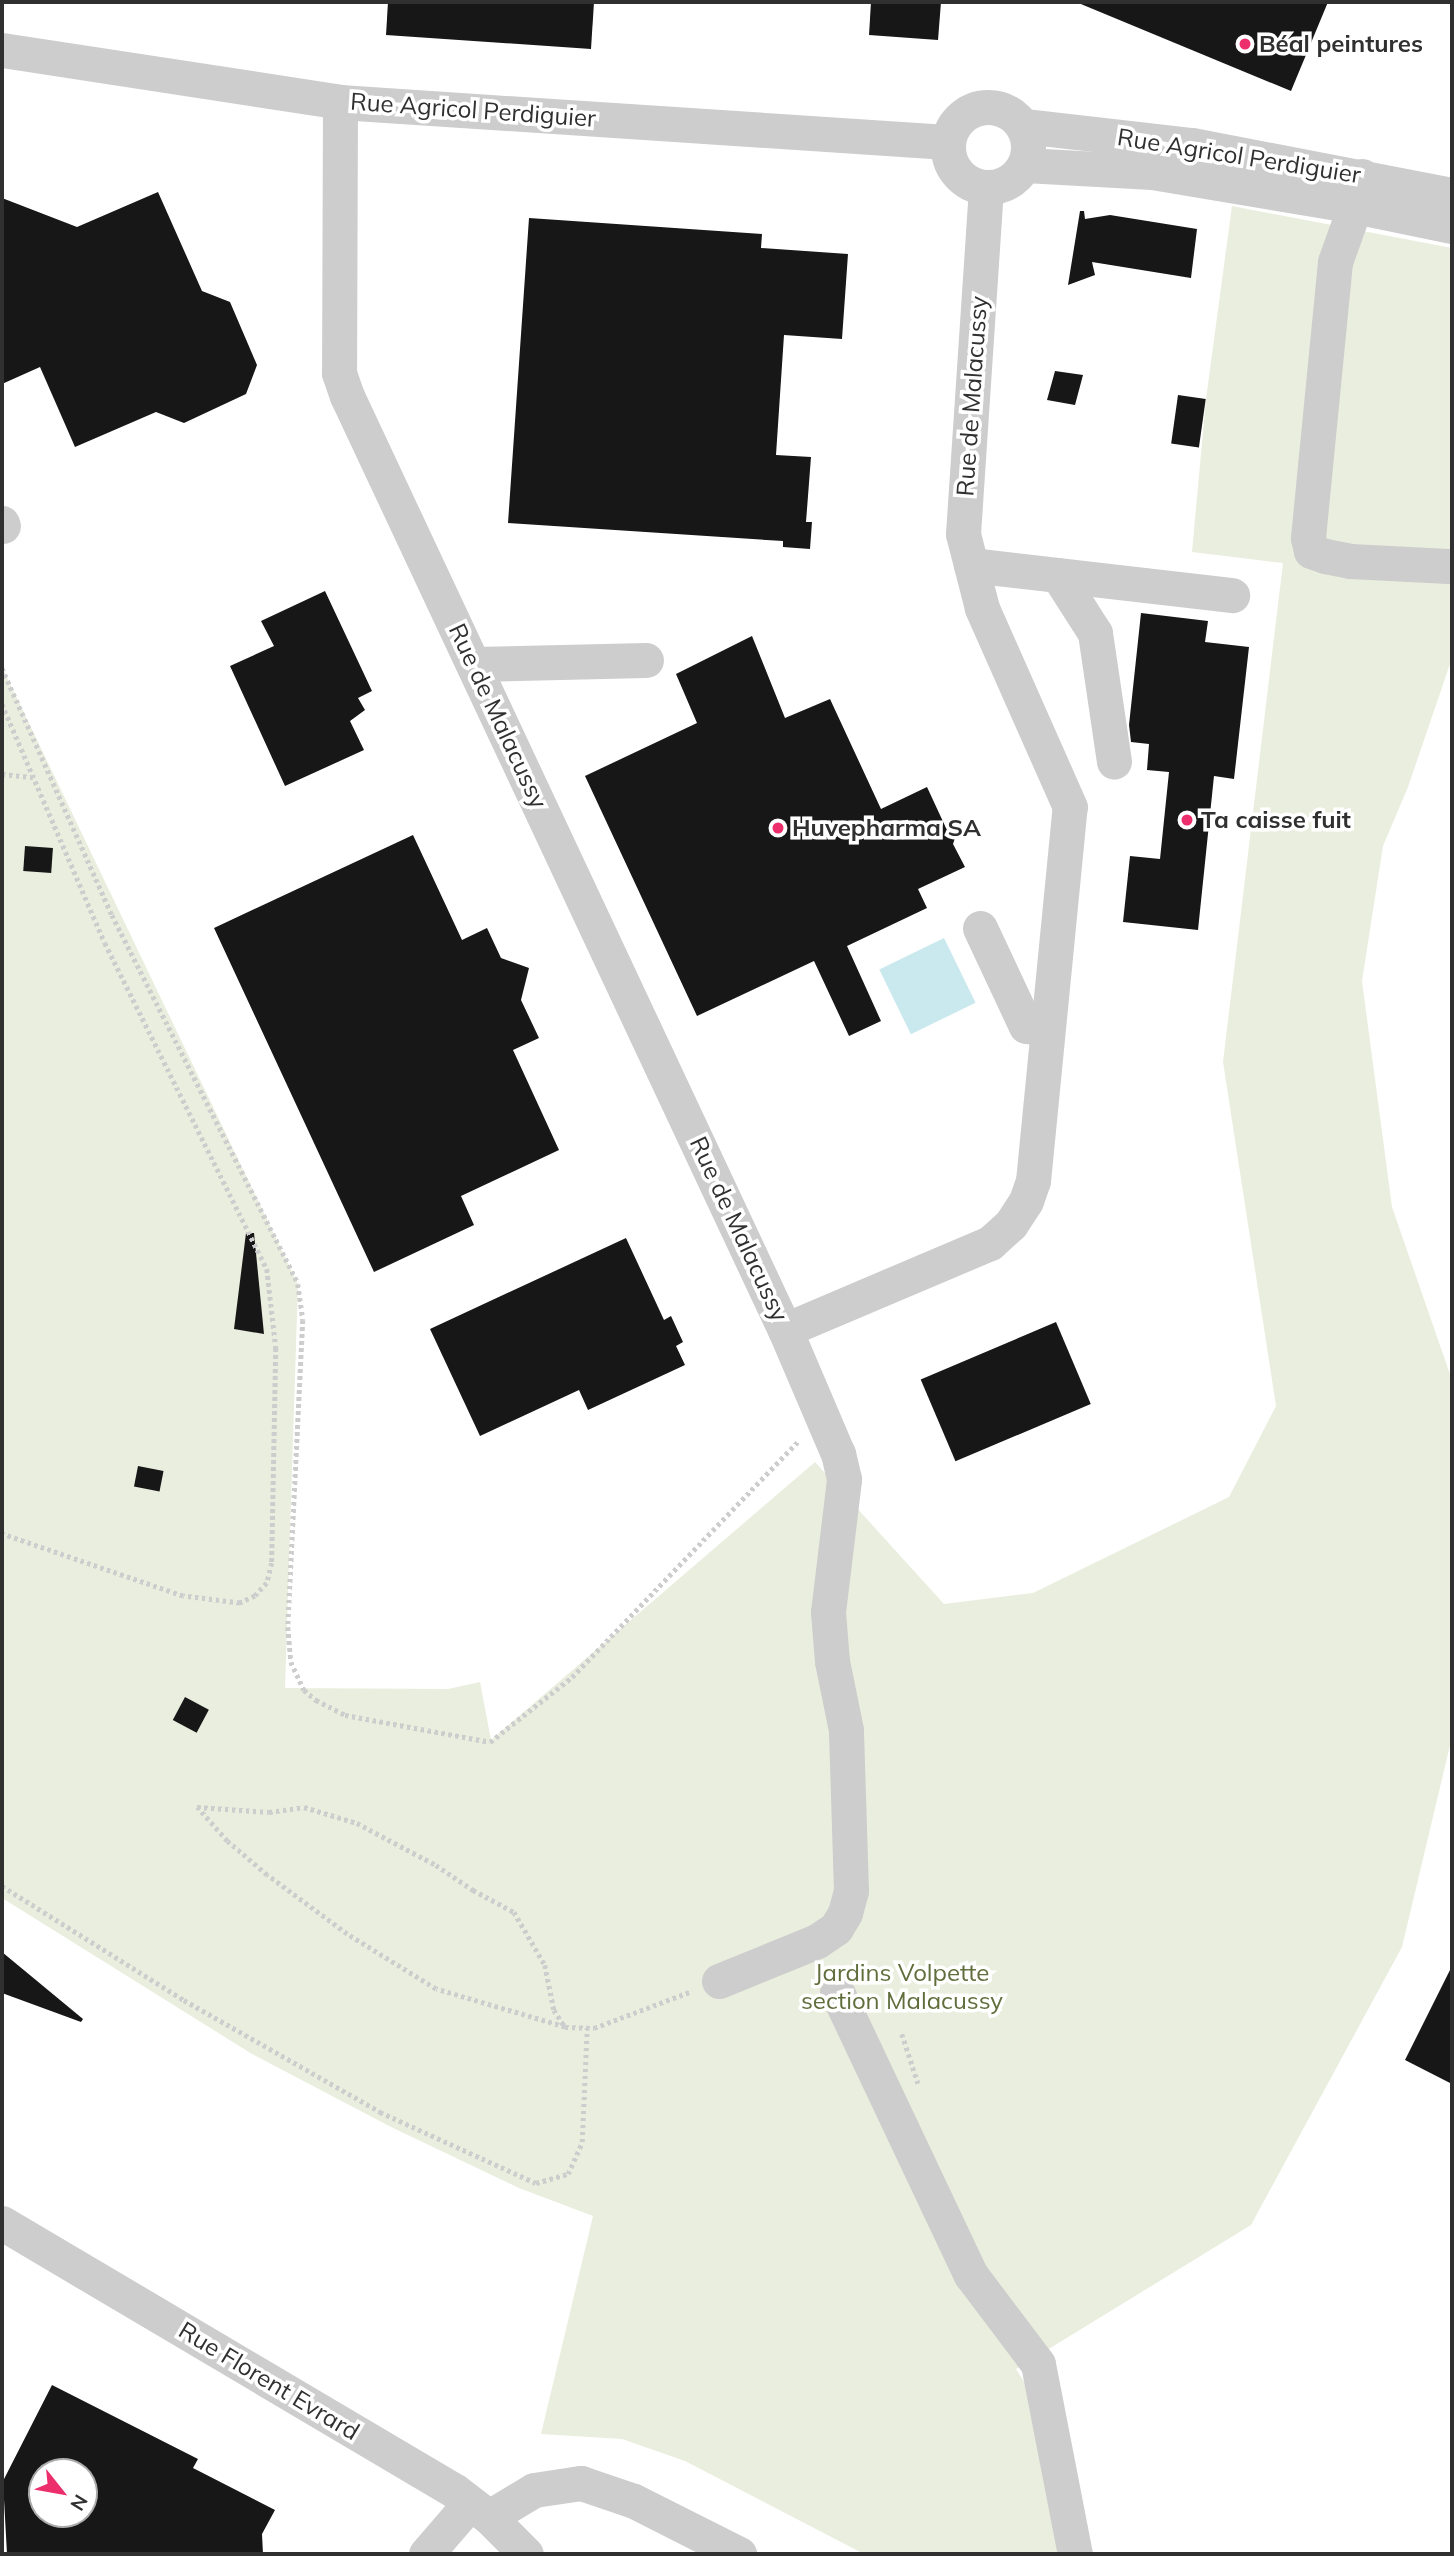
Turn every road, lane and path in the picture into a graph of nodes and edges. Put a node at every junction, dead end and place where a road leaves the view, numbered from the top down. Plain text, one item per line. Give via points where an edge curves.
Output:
1 (2, 50) edge
2 (340, 102) junction
3 (1024, 126) junction
4 (947, 142) junction
5 (1025, 165) junction
6 (986, 188) junction
7 (1359, 191) junction
8 (1452, 195) edge
9 (1452, 226) edge
10 (971, 565) junction
11 (1448, 566) dead end
12 (1058, 575) junction
13 (1232, 595) dead end
14 (646, 660) dead end
15 (474, 664) junction
16 (2, 668) edge
17 (2, 704) edge
18 (1114, 762) dead end
19 (2, 774) edge
20 (33, 777) junction
21 (980, 928) dead end
22 (1047, 1028) junction
23 (785, 1330) junction
24 (822, 1416) junction
25 (2, 1534) edge
26 (2, 1886) edge
27 (719, 1981) joint
28 (837, 1992) dead end
29 (565, 2027) junction
30 (587, 2028) junction
31 (2, 2223) edge
32 (496, 2533) edge
33 (426, 2554) edge
34 (739, 2554) edge
35 (1075, 2554) edge

1 - 2 street, Rue Agricol Perdiguier
2 - 4 street, Rue Agricol Perdiguier
2 - 15 street, Rue de Malacussy via 339,373
3 - 4 street, Rue Agricol Perdiguier via 1003,109 978,108 958,120
3 - 5 street via 1028,145
3 - 7 street, Rue Agricol Perdiguier via 1192,145
4 - 6 street via 951,164 965,181
5 - 6 street via 1007,183
5 - 7 street, Rue Agricol Perdiguier
6 - 10 street, Rue de Malacussy via 963,534
7 - 8 street, Rue Agricol Perdiguier
7 - 9 street, Rue Agricol Perdiguier
7 - 11 street via 1335,262 1308,538 1311,551 1350,561
10 - 12 street
10 - 22 street, Rue de Malacussy via 982,608 1070,807
12 - 13 street
12 - 18 street via 1095,633
14 - 15 street
15 - 23 street, Rue de Malacussy
16 - 24 path via 112,915 298,1284 303,1320 288,1627 291,1662 304,1690 345,1715 490,1742 572,1677
17 - 20 path
19 - 20 path
20 - 25 path via 105,943 267,1269 276,1348 272,1563 267,1583 256,1596 240,1603 222,1603 183,1596
21 - 22 street via 1026,1026
22 - 23 street, Rue de Malacussy via 1033,1181 1011,1224 990,1243
23 - 24 street
24 - 27 street via 844,1479 828,1612 846,1730 851,1891 836,1928 817,1941
26 - 30 path via 184,2000 380,2112 536,2183 568,2174 582,2142
27 - 30 path
28 - 35 street via 971,2275 1038,2364
29 - 29 path via 554,2010 545,1965 514,1912 436,1865 357,1823 304,1807 270,1812 197,1807 267,1875 347,1934 436,1989
29 - 30 path
31 - 32 street, Rue Florent Evrard via 455,2491
32 - 33 street
32 - 34 street via 534,2490 581,2483 634,2501

